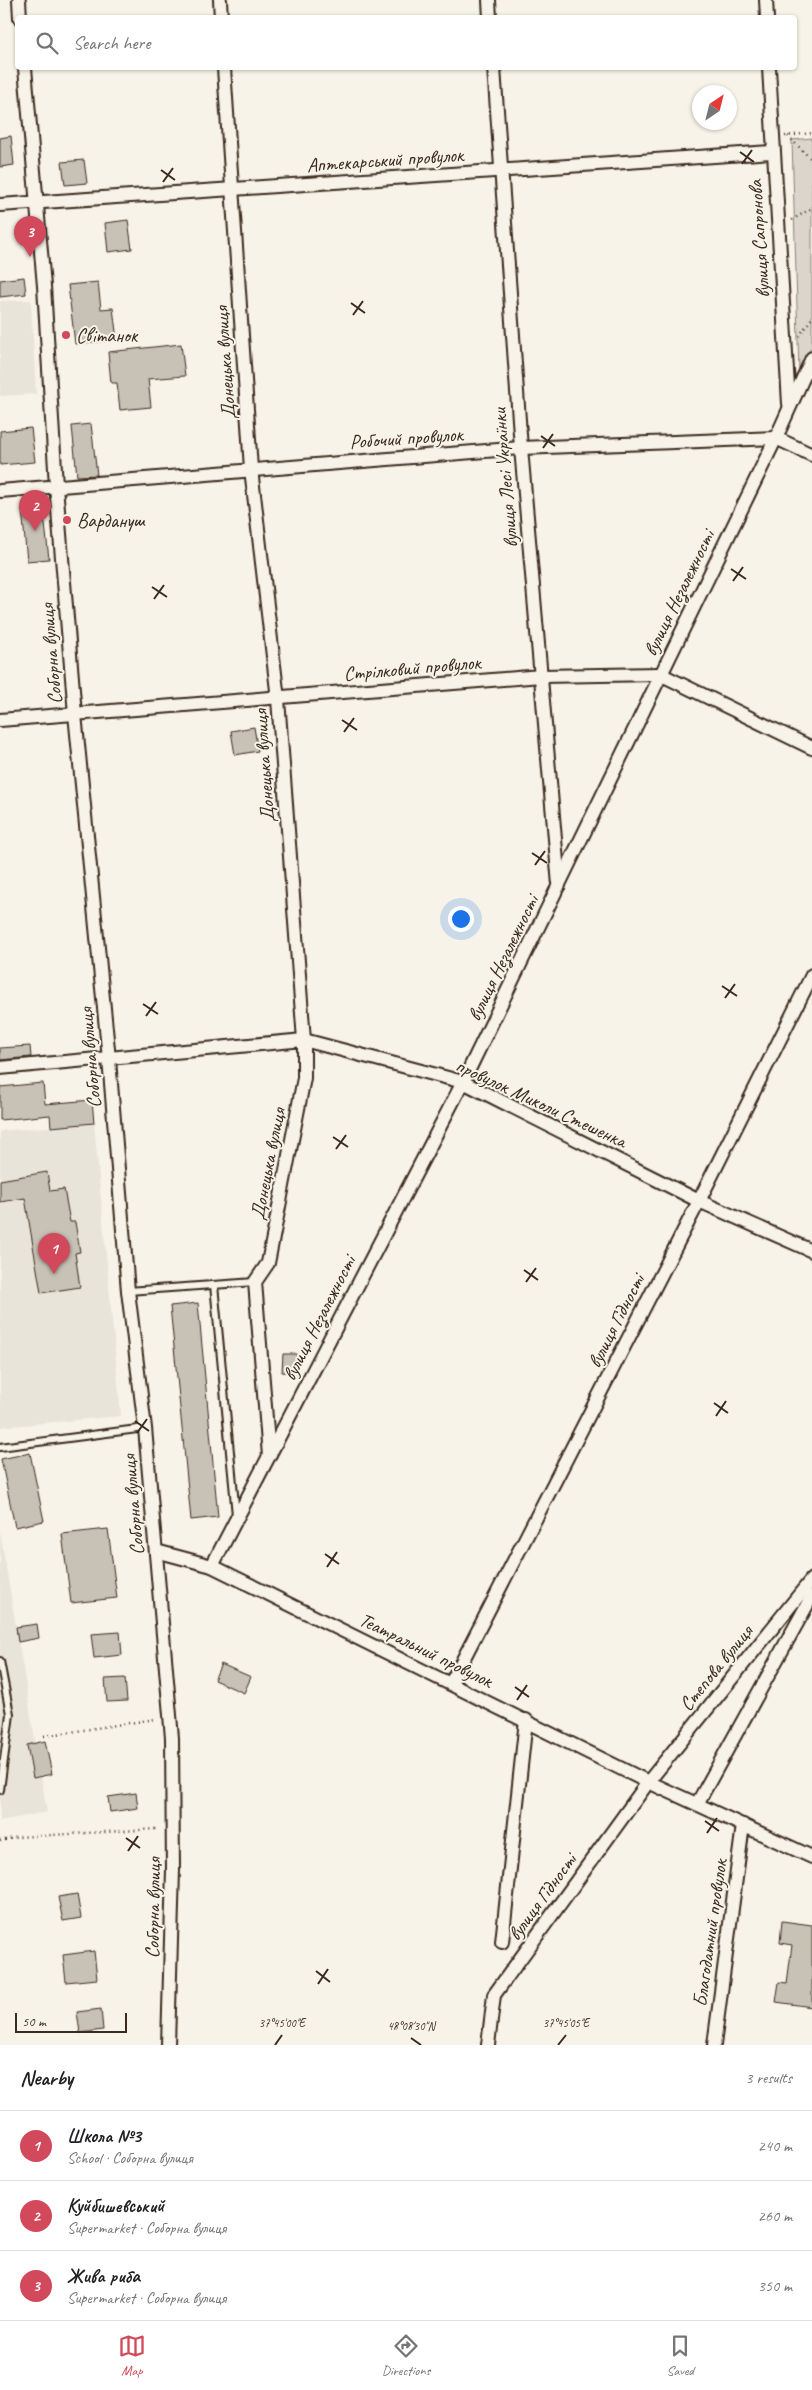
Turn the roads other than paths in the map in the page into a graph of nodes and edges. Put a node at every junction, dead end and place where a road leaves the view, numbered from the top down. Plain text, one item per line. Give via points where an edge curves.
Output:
1 (19, 0) edge
2 (220, 0) edge
3 (489, 0) edge
4 (766, 0) edge
5 (20, 15) edge
6 (221, 15) edge
7 (490, 15) edge
8 (767, 15) edge
9 (25, 70) edge
10 (224, 70) edge
11 (494, 70) edge
12 (769, 70) edge
13 (772, 152) junction
14 (501, 171) junction
15 (231, 190) junction
16 (36, 202) junction
17 (0, 205) edge
18 (812, 358) edge
19 (789, 408) junction
20 (776, 438) junction
21 (521, 448) junction
22 (812, 454) edge
23 (251, 469) junction
24 (56, 486) junction
25 (0, 492) edge
26 (660, 674) junction
27 (540, 676) junction
28 (278, 699) junction
29 (75, 714) junction
30 (0, 720) edge
31 (812, 748) edge
32 (559, 886) junction
33 (812, 976) edge
34 (304, 1040) junction
35 (109, 1059) junction
36 (0, 1068) edge
37 (463, 1082) junction
38 (699, 1201) junction
39 (812, 1251) edge
40 (255, 1282) junction
41 (214, 1285) junction
42 (128, 1291) junction
43 (146, 1428) junction
44 (0, 1447) edge
45 (268, 1456) junction
46 (236, 1519) junction
47 (156, 1551) junction
48 (212, 1566) junction
49 (812, 1579) edge
50 (812, 1596) edge
51 (0, 1661) edge
52 (451, 1683) junction
53 (526, 1720) junction
54 (649, 1781) junction
55 (0, 1790) edge
56 (697, 1804) junction
57 (743, 1825) junction
58 (812, 1857) edge
59 (502, 1942) dead end
60 (168, 2045) edge
61 (488, 2045) edge
62 (714, 2045) edge

1 - 5 street
2 - 6 street
3 - 7 street
4 - 8 street
9 - 16 street, Соборна вулиця
10 - 15 street, Донецька вулиця
11 - 14 street, вулиця Лесі Українки
12 - 13 street, вулиця Сапронова
13 - 14 street, Аптекарський провулок
13 - 19 street, вулиця Сапронова
14 - 15 street, Аптекарський провулок
14 - 21 street, вулиця Лесі Українки
15 - 16 street, Аптекарський провулок
15 - 23 street, Донецька вулиця
16 - 17 street, Аптекарський провулок
16 - 24 street, Соборна вулиця
18 - 19 street, вулиця Незалежності
19 - 20 street, вулиця Незалежності
20 - 21 street, Робочий провулок
20 - 22 street, Робочий провулок
20 - 26 street, вулиця Незалежності
21 - 23 street, Робочий провулок
21 - 27 street, вулиця Лесі Українки
23 - 24 street, Робочий провулок
23 - 28 street, Донецька вулиця
24 - 25 street, Робочий провулок
24 - 29 street, Соборна вулиця
26 - 27 street, Стрілковий провулок
26 - 31 street, Стрілковий провулок
26 - 32 street, вулиця Незалежності
27 - 28 street, Стрілковий провулок
27 - 32 street, вулиця Лесі Українки
28 - 29 street, Стрілковий провулок
28 - 34 street, Донецька вулиця
29 - 30 street, Стрілковий провулок
29 - 35 street, Соборна вулиця
32 - 37 street, вулиця Незалежності
33 - 38 street, вулиця Гідності
34 - 35 street, провулок Миколи Стешенка
34 - 37 street, провулок Миколи Стешенка
34 - 40 street, Донецька вулиця via 304,1078 268,1263
35 - 36 street, провулок Миколи Стешенка
35 - 42 street, Соборна вулиця
37 - 38 street, провулок Миколи Стешенка
37 - 45 street, вулиця Незалежності
38 - 39 street, провулок Миколи Стешенка
38 - 52 street, вулиця Гідності
40 - 41 lane
40 - 45 street
41 - 42 lane
41 - 46 lane
42 - 43 street, Соборна вулиця
43 - 44 lane
43 - 47 street, Соборна вулиця
45 - 46 street, вулиця Незалежності
46 - 48 street, вулиця Незалежності
47 - 48 street, Театральний провулок
47 - 60 street, Соборна вулиця via 172,1738 173,1870
48 - 52 street, Театральний провулок
49 - 54 street, Степова вулиця
50 - 56 street, Степова вулиця
51 - 55 lane via 10,1714
52 - 53 street, Театральний провулок
53 - 54 street, Театральний провулок
53 - 59 street, вулиця Гідності
54 - 56 street, Театральний провулок
54 - 61 street, вулиця Гідності via 494,1995
56 - 57 street, Театральний провулок
57 - 58 street, Театральний провулок
57 - 62 street, Благодатний провулок

